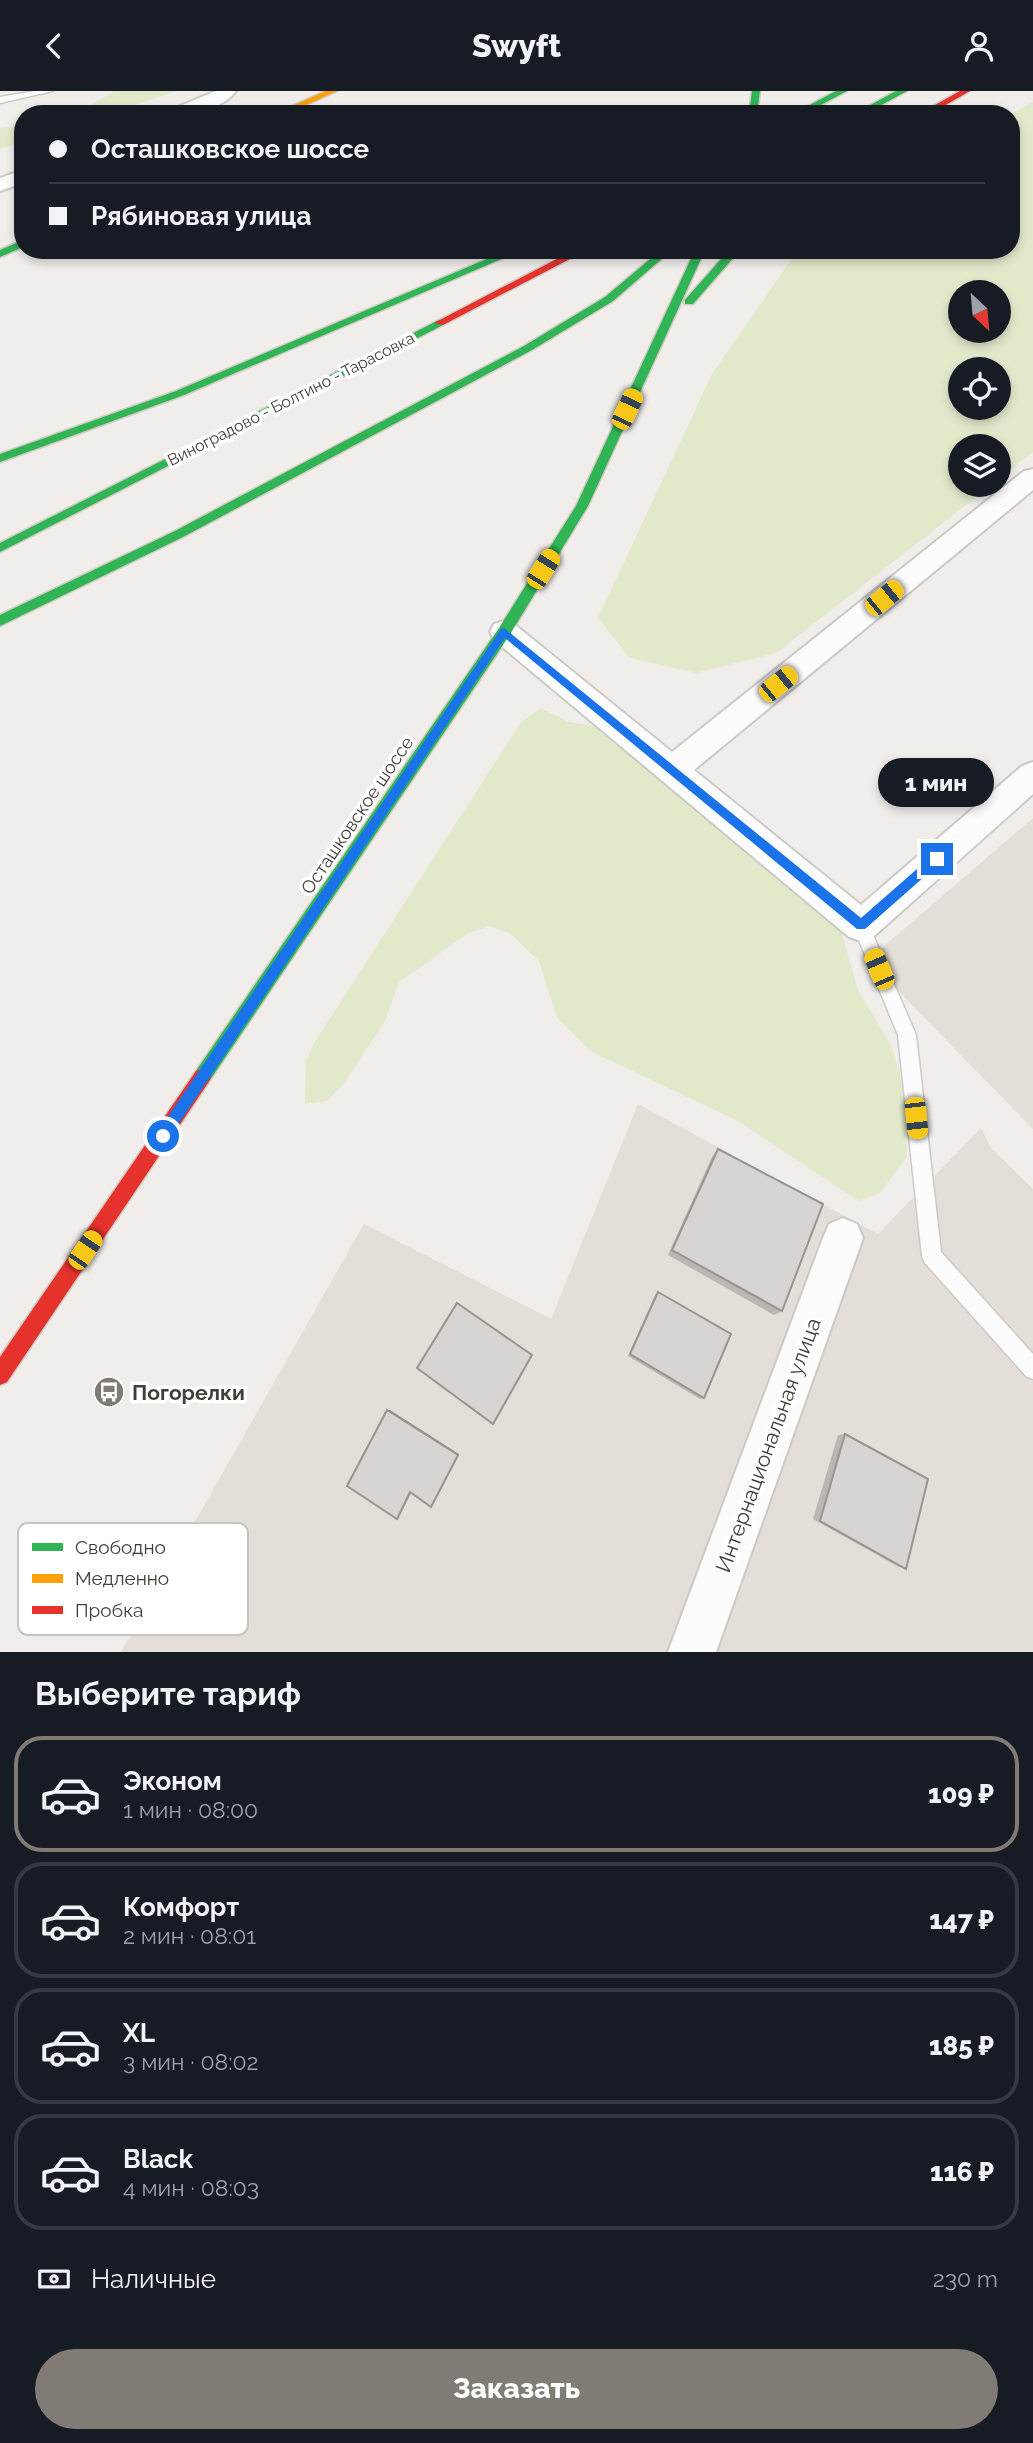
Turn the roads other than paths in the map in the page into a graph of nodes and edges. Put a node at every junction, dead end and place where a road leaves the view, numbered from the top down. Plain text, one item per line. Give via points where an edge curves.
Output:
1 (49, 91) edge
2 (227, 91) edge
3 (333, 91) edge
4 (339, 91) edge
5 (843, 91) edge
6 (903, 91) edge
7 (966, 91) edge
8 (0, 100) edge
9 (197, 105) edge
10 (300, 105) edge
11 (309, 105) edge
12 (816, 105) edge
13 (875, 105) edge
14 (940, 105) edge
15 (496, 259) edge
16 (564, 259) edge
17 (656, 259) edge
18 (696, 259) edge
19 (727, 259) edge
20 (661, 336) junction
21 (0, 458) edge
22 (1033, 477) edge
23 (0, 546) edge
24 (0, 621) edge
25 (504, 632) junction
26 (672, 770) junction
27 (1033, 775) edge
28 (861, 926) junction
29 (843, 1238) dead end
30 (1033, 1369) edge
31 (0, 1375) edge
32 (692, 1652) edge

1 - 8 lane
2 - 9 street
3 - 10 main road
4 - 11 main road
5 - 12 main road
6 - 13 main road
7 - 14 main road
15 - 21 main road via 180,393
16 - 23 main road, Виноградово - Болтино - Тарасовка
17 - 24 main road via 609,299 528,348 179,534
18 - 20 main road, Осташковское шоссе
19 - 20 main road
20 - 25 main road, Осташковское шоссе via 582,506
22 - 26 street
25 - 26 street
25 - 31 main road, Осташковское шоссе
26 - 28 street
27 - 28 street
28 - 30 lane via 907,1035 932,1256
29 - 32 street, Интернациональная улица

